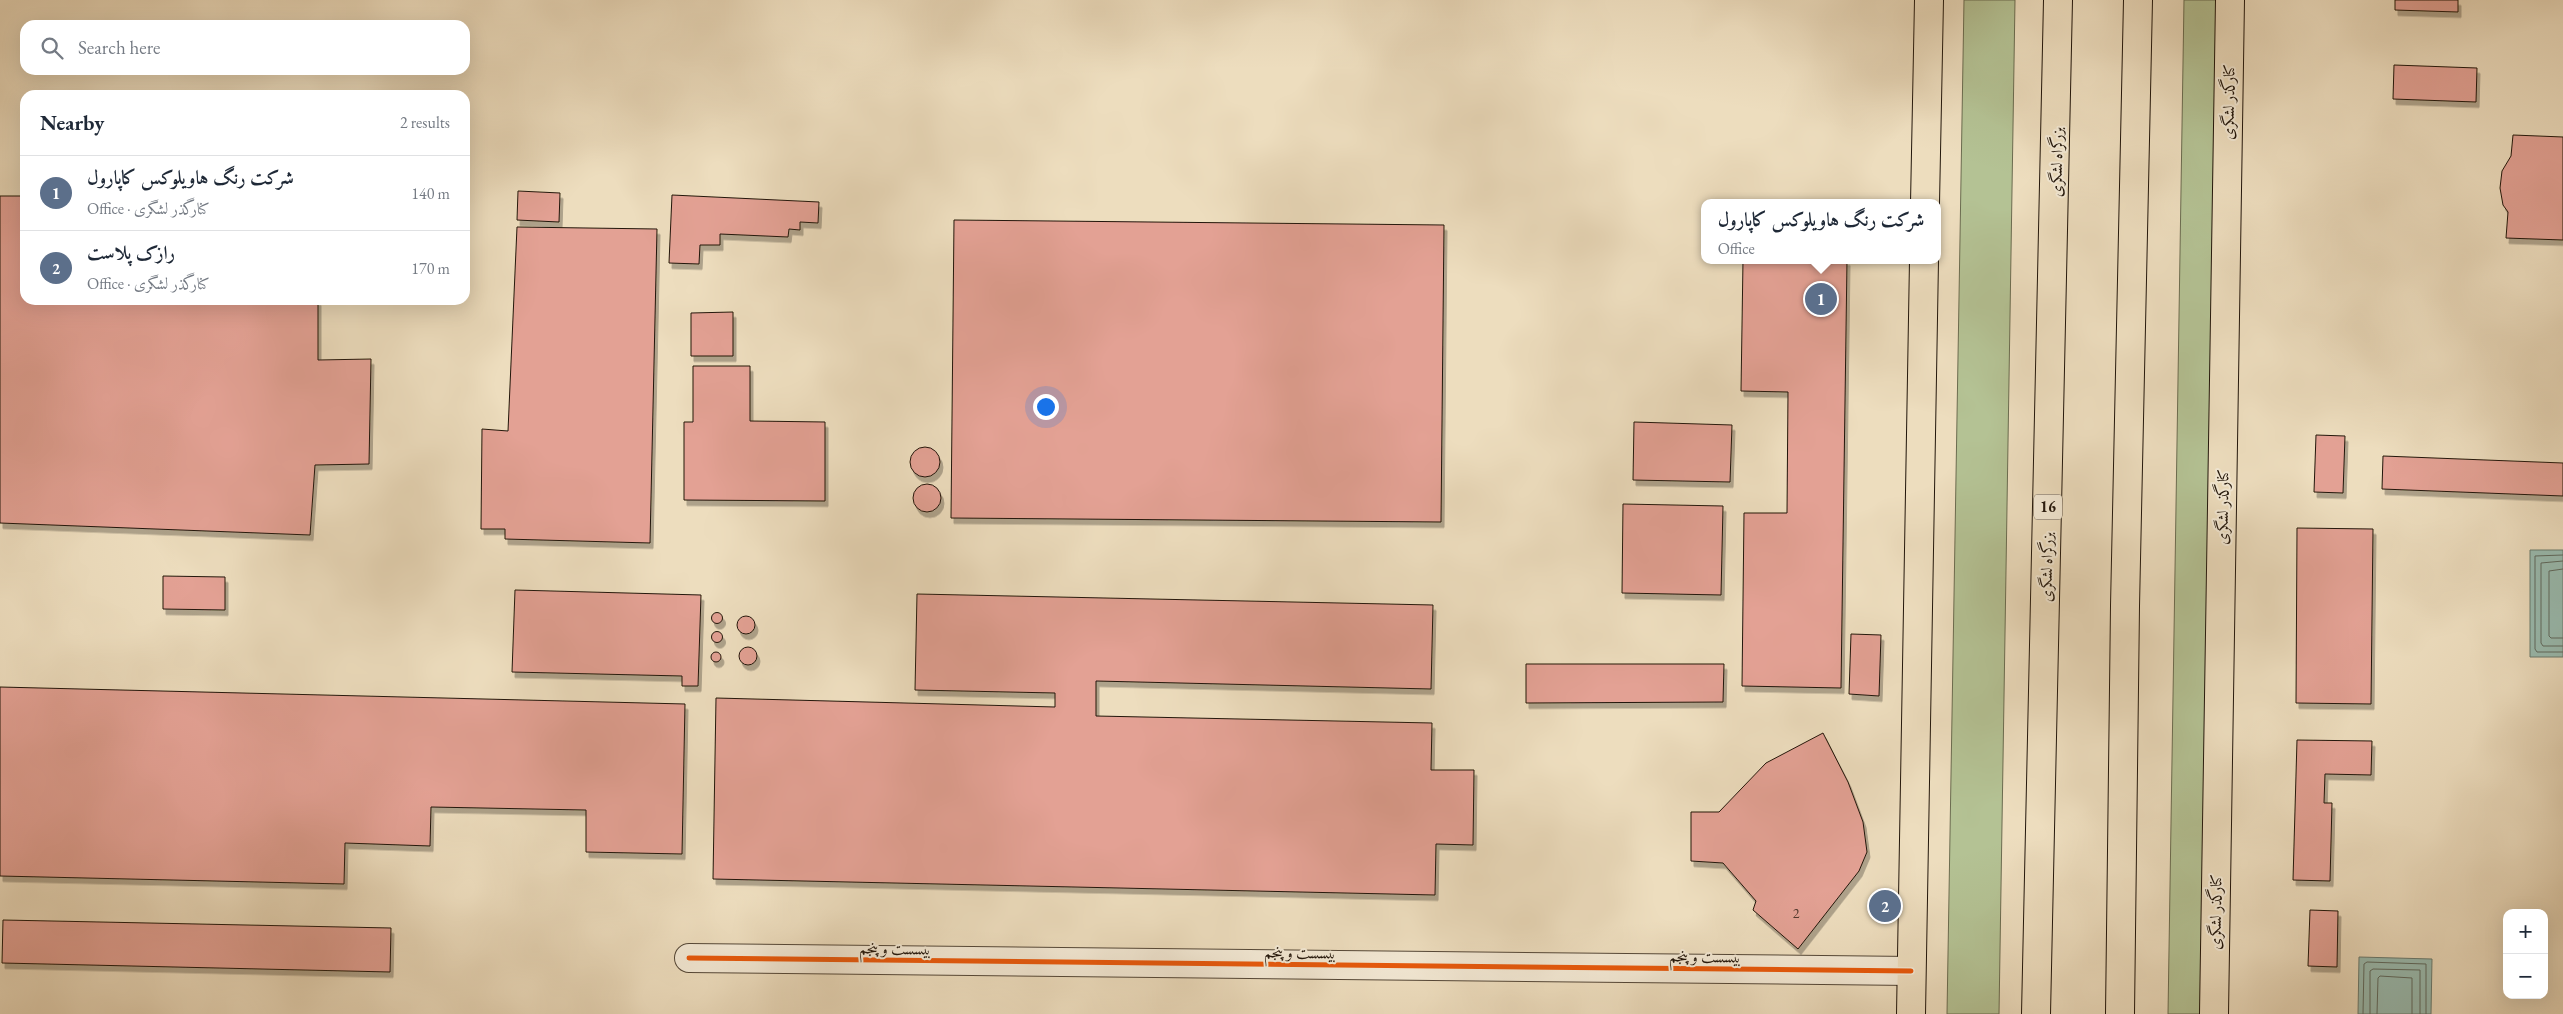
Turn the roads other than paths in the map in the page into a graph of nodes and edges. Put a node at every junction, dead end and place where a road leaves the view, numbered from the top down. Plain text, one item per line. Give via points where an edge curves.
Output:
1 (1929, 0) edge
2 (2058, 0) edge
3 (2138, 0) edge
4 (2230, 0) edge
5 (1925, 199) edge
6 (1924, 264) edge
7 (689, 958) dead end
8 (1911, 971) junction
9 (1910, 1014) edge
10 (2036, 1014) edge
11 (2120, 1014) edge
12 (2214, 1014) edge

1 - 5 main road
2 - 10 main road, بزرگراه لشگری / 16
3 - 11 main road
4 - 12 main road, کنارگذر لشگری
6 - 8 main road
7 - 8 street, بیسست و پنجم
8 - 9 main road

